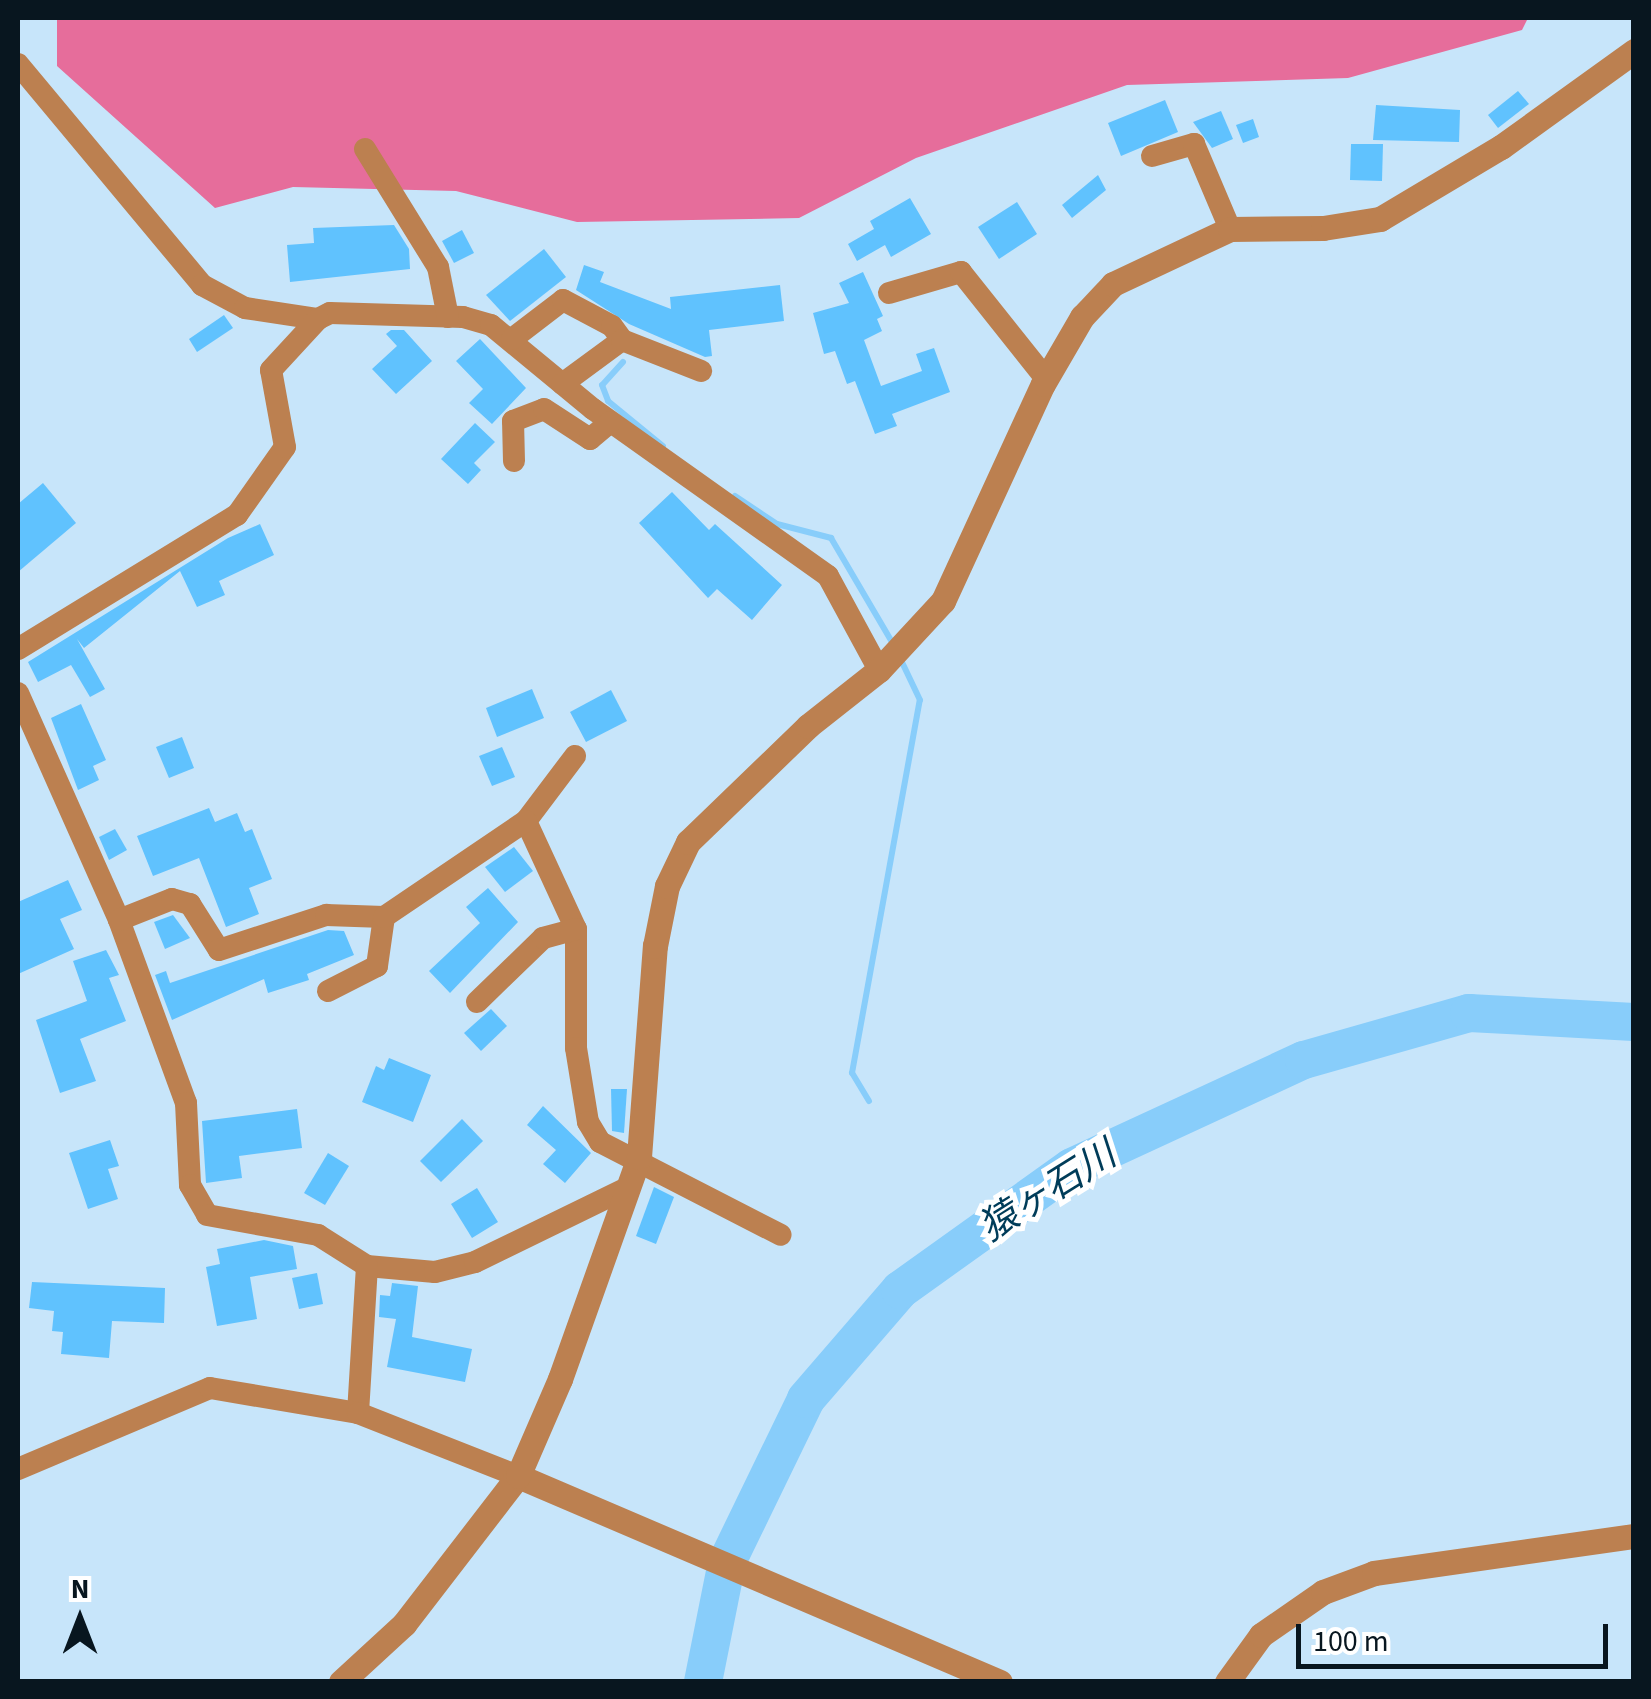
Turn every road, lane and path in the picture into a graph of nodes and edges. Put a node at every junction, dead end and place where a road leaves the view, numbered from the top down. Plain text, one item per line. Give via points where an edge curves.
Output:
1 (1634, 51) edge
2 (18, 64) edge
3 (364, 149) dead end
4 (1152, 156) dead end
5 (1230, 229) junction
6 (889, 293) dead end
7 (448, 316) junction
8 (318, 319) junction
9 (512, 339) junction
10 (622, 340) junction
11 (701, 371) dead end
12 (1046, 379) junction
13 (562, 384) junction
14 (610, 422) junction
15 (514, 461) dead end
16 (18, 648) edge
17 (879, 670) junction
18 (18, 693) edge
19 (575, 756) dead end
20 (526, 821) junction
21 (384, 917) junction
22 (119, 920) junction
23 (576, 929) junction
24 (328, 991) dead end
25 (477, 1002) dead end
26 (639, 1157) junction
27 (629, 1187) junction
28 (781, 1235) dead end
29 (367, 1266) junction
30 (358, 1413) junction
31 (18, 1469) edge
32 (518, 1476) junction
33 (1634, 1536) edge
34 (341, 1682) edge
35 (1000, 1682) edge
36 (1228, 1682) edge

1 - 5 street via 1501,147 1380,219 1324,228
2 - 8 street via 202,285 245,308
3 - 7 street via 438,267
4 - 5 street via 1194,144
5 - 12 street via 1113,284 1082,317
6 - 12 street via 961,272
7 - 8 street via 330,313
7 - 9 street via 491,325
8 - 16 street via 270,370 285,448 237,514
9 - 10 street via 564,300 612,326
9 - 13 street
10 - 11 street
10 - 13 street
12 - 17 street via 943,601
13 - 14 street
14 - 15 street via 590,439 544,410 514,421
14 - 17 street via 828,576
17 - 26 street via 808,726 688,842 667,886 654,946
18 - 22 street
19 - 20 street
20 - 21 street
20 - 23 street
21 - 22 street via 326,915 220,950 190,904 172,899
21 - 24 street via 377,966
22 - 29 street via 186,1104 190,1185 208,1214 318,1235
23 - 25 street via 542,938
23 - 26 street via 576,1048 588,1122 600,1142
26 - 27 street
26 - 28 street
27 - 29 street via 475,1262 435,1272
27 - 32 street
29 - 30 street
30 - 31 street via 210,1388
30 - 32 street
32 - 34 street via 404,1624
32 - 35 street
33 - 36 street via 1374,1573 1323,1592 1261,1635

